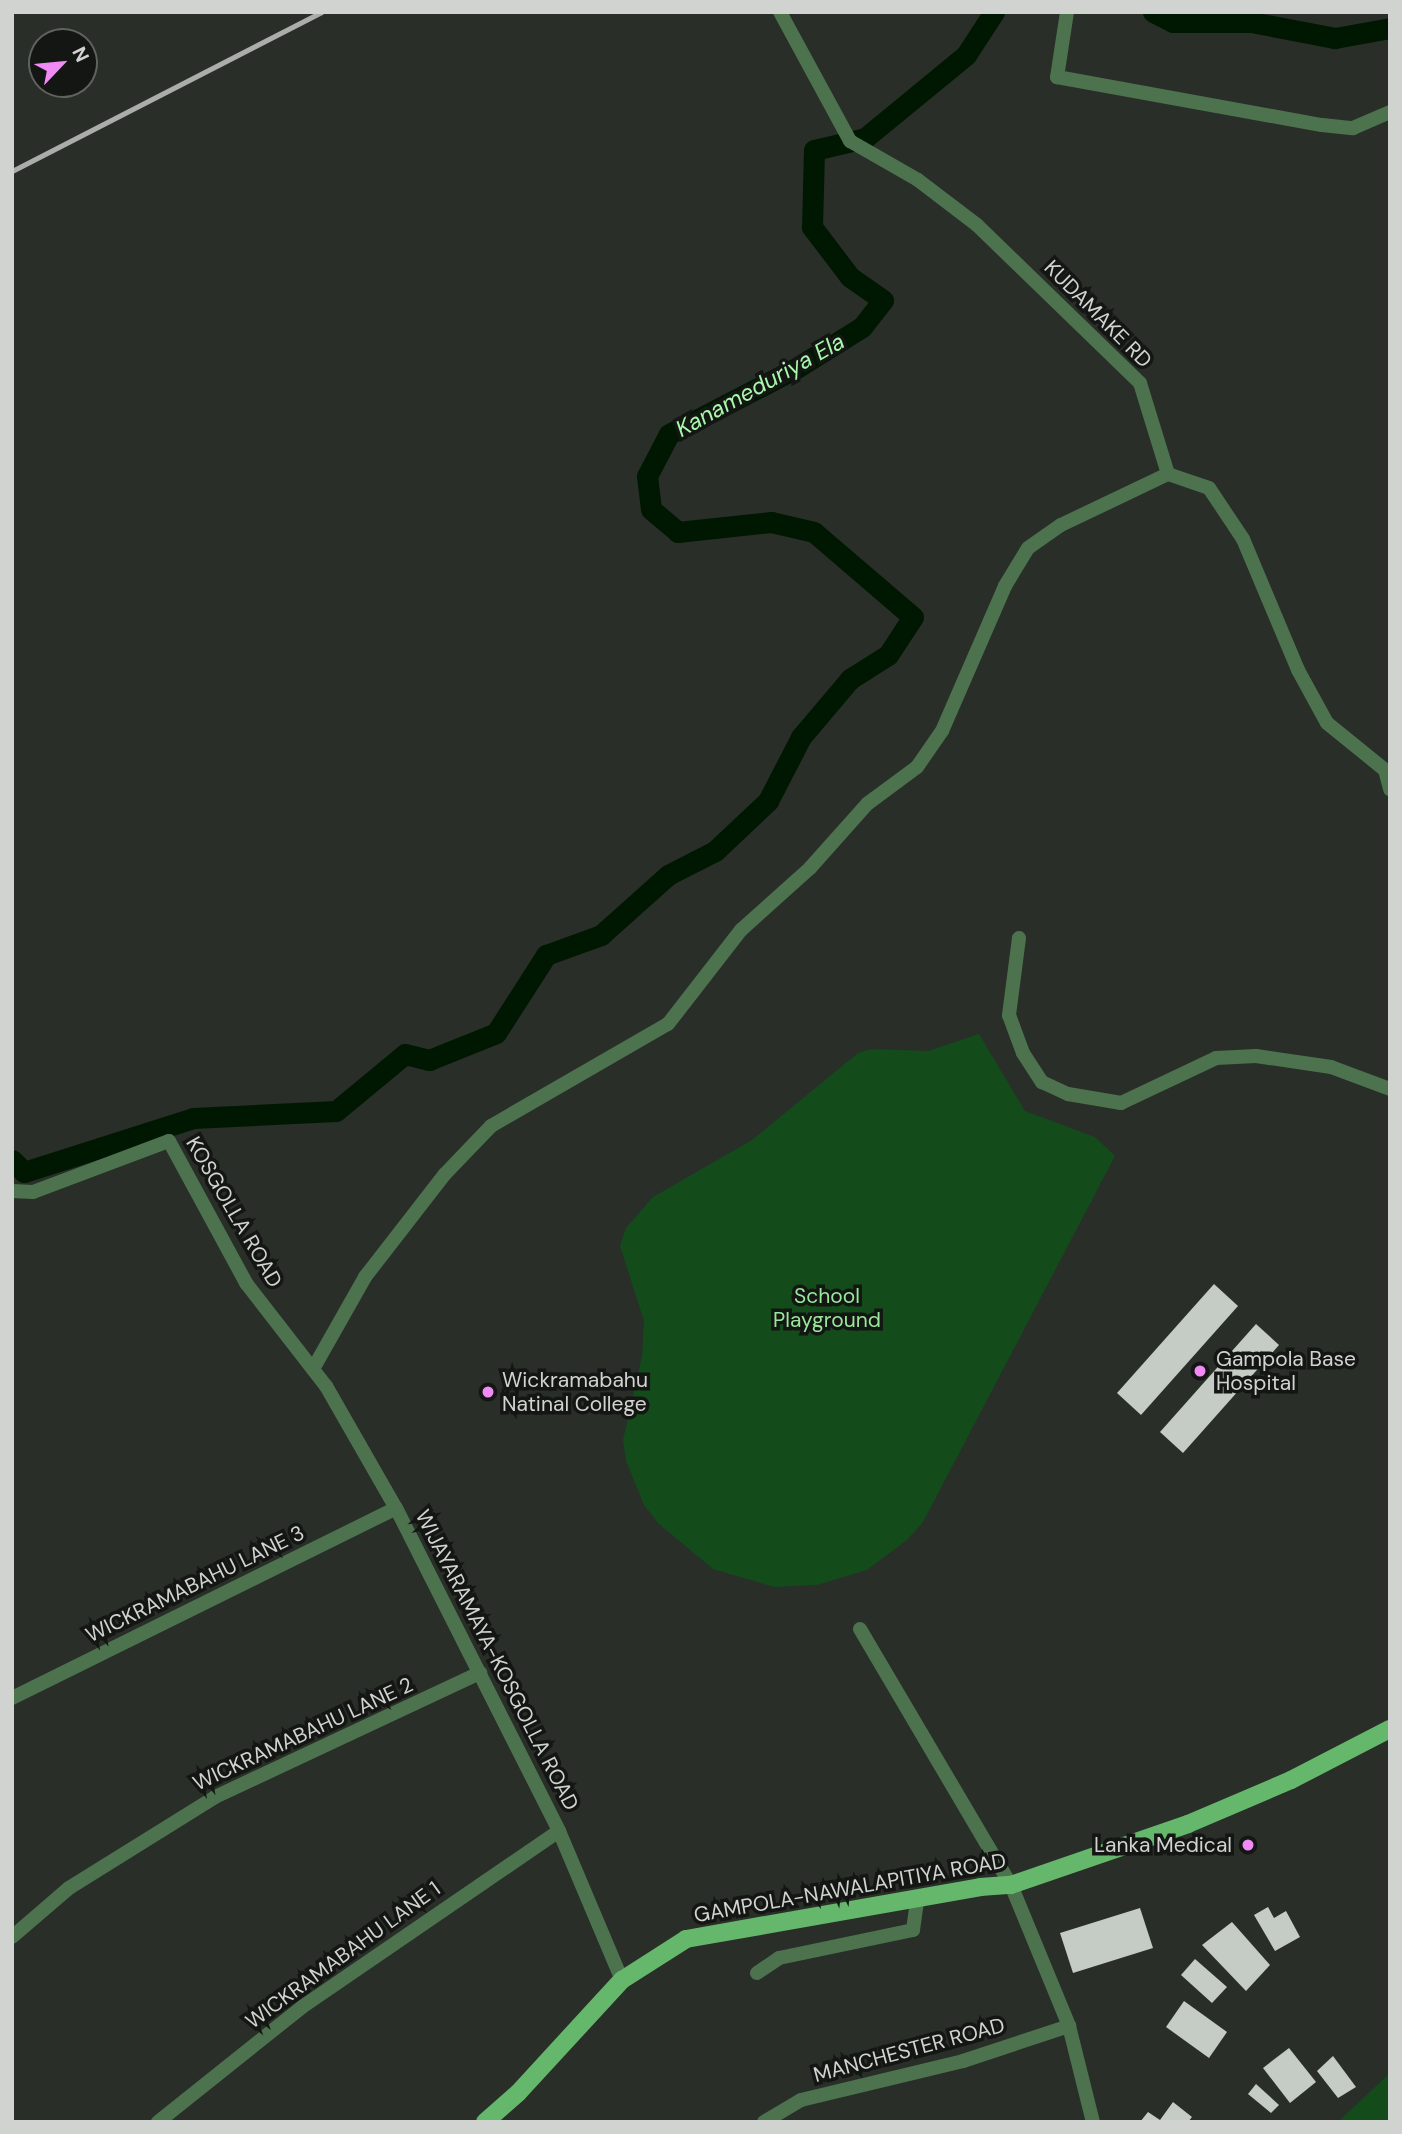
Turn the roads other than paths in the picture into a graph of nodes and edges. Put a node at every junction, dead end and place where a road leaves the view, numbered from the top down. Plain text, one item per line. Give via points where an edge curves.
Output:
1 (780, 12) edge
2 (1067, 12) edge
3 (1390, 112) edge
4 (1168, 474) junction
5 (1390, 789) edge
6 (1019, 939) dead end
7 (1390, 1089) edge
8 (12, 1191) edge
9 (313, 1369) junction
10 (396, 1508) junction
11 (860, 1629) dead end
12 (480, 1673) junction
13 (12, 1698) edge
14 (1390, 1729) edge
15 (559, 1831) junction
16 (1011, 1885) junction
17 (917, 1899) junction
18 (12, 1937) edge
19 (757, 1973) dead end
20 (621, 1980) junction
21 (1069, 2026) junction
22 (158, 2122) edge
23 (485, 2122) edge
24 (764, 2122) edge
25 (1093, 2122) edge

1 - 4 street, KUDAMAKE RD via 850,141 918,180 977,225 1140,383
2 - 3 street via 1057,77 1322,125 1353,128
4 - 5 street via 1209,488 1243,539 1298,670 1327,723 1385,770
4 - 9 street via 1060,525 1028,548 1005,586 942,731 917,767 867,804 810,868 741,929 668,1024 491,1126 445,1174 365,1277
6 - 7 street via 1009,1015 1023,1052 1042,1082 1068,1094 1121,1103 1216,1058 1255,1056 1331,1067
8 - 9 street, KOSGOLLA ROAD via 33,1192 169,1140 246,1283
9 - 10 street, WIJAYARAMAYA-KOSGOLLA ROAD
10 - 12 street, WIJAYARAMAYA-KOSGOLLA ROAD
10 - 13 street, WICKRAMABAHU LANE 3
11 - 16 street
12 - 15 street, WIJAYARAMAYA-KOSGOLLA ROAD
12 - 18 street, WICKRAMABAHU LANE 2 via 215,1797 69,1888
14 - 16 main road, GAMPOLA-NAWALAPITIYA ROAD via 1291,1780 1188,1824
15 - 20 street, WIJAYARAMAYA-KOSGOLLA ROAD
15 - 22 street, WICKRAMABAHU LANE 1 via 302,2007
16 - 17 main road, GAMPOLA-NAWALAPITIYA ROAD
16 - 21 street
17 - 19 street via 913,1930 779,1958
17 - 20 main road, GAMPOLA-NAWALAPITIYA ROAD via 685,1940
20 - 23 main road, GAMPOLA-NAWALAPITIYA ROAD via 518,2093
21 - 24 street, MANCHESTER ROAD via 962,2061 801,2100
21 - 25 street

